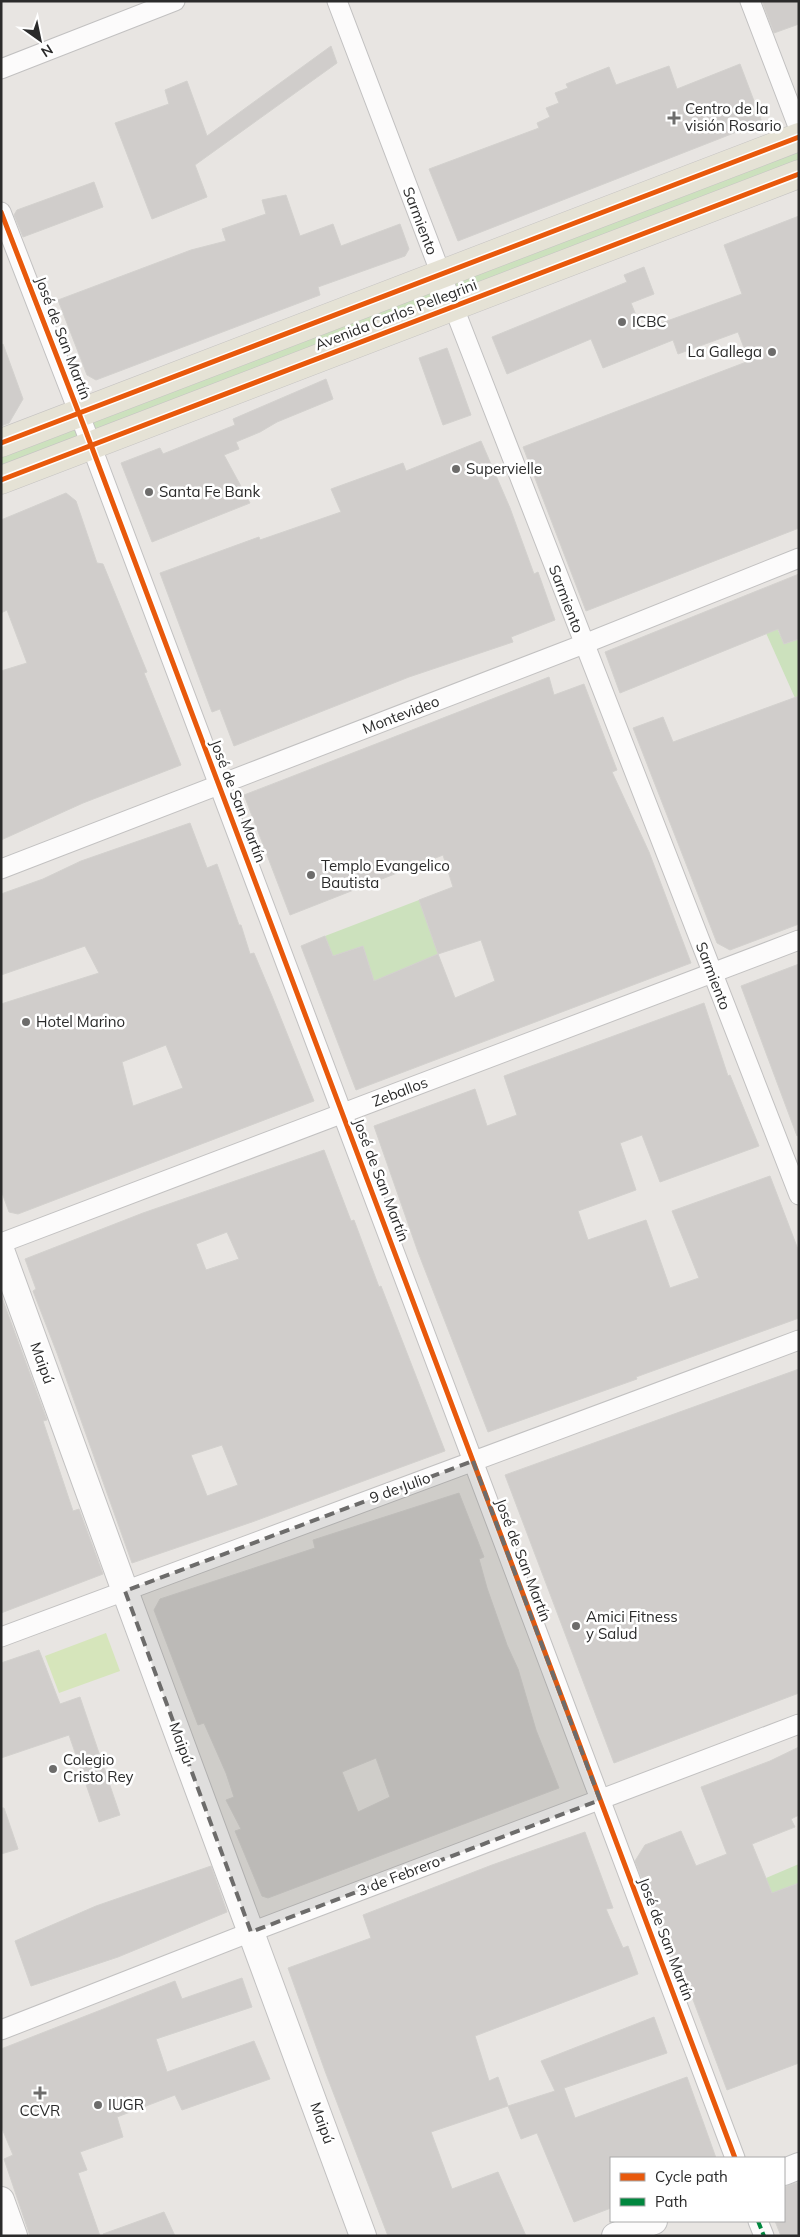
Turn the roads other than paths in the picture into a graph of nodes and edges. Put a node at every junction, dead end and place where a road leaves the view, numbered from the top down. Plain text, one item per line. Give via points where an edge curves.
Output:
1 (175, 1) edge
2 (336, 1) edge
3 (750, 1) edge
4 (1, 69) edge
5 (799, 129) edge
6 (799, 137) edge
7 (799, 174) edge
8 (1, 212) edge
9 (441, 274) junction
10 (453, 306) junction
11 (79, 413) junction
12 (1, 443) edge
13 (91, 445) junction
14 (1, 480) edge
15 (799, 558) edge
16 (584, 644) junction
17 (219, 785) junction
18 (1, 869) edge
19 (799, 940) edge
20 (712, 973) junction
21 (342, 1114) junction
22 (799, 1195) edge
23 (1, 1244) edge
24 (1, 1250) edge
25 (799, 1340) edge
26 (473, 1461) junction
27 (124, 1591) junction
28 (1, 1637) edge
29 (799, 1724) edge
30 (600, 1800) junction
31 (250, 1932) junction
32 (1, 2030) edge
33 (735, 2157) edge
34 (799, 2166) edge
35 (785, 2172) edge
36 (1, 2200) edge
37 (651, 2222) edge
38 (758, 2222) edge
39 (14, 2236) edge
40 (363, 2236) edge
41 (615, 2236) edge
42 (764, 2236) edge

1 - 4 street
2 - 9 street, Sarmiento
3 - 5 street
6 - 9 main road, Avenida Carlos Pellegrini
7 - 10 main road, Avenida Carlos Pellegrini
8 - 11 street, José de San Martín
9 - 10 street, Sarmiento
9 - 11 main road, Avenida Carlos Pellegrini
10 - 13 main road, Avenida Carlos Pellegrini
10 - 16 street, Sarmiento
11 - 12 main road, Avenida Carlos Pellegrini
11 - 13 street, José de San Martín
13 - 14 main road, Avenida Carlos Pellegrini
13 - 17 street, José de San Martín
15 - 16 street, Montevideo
16 - 17 street, Montevideo
16 - 20 street, Sarmiento
17 - 18 street, Montevideo
17 - 21 street, José de San Martín
19 - 20 street, Zeballos
20 - 21 street, Zeballos
20 - 22 street, Sarmiento
21 - 23 street, Zeballos
21 - 26 street, José de San Martín
24 - 27 main road, Maipú
25 - 26 street, 9 de Julio
26 - 27 street, 9 de Julio
26 - 30 street, José de San Martín
27 - 28 street, 9 de Julio
27 - 31 main road, Maipú
29 - 30 street, 3 de Febrero
30 - 31 street, 3 de Febrero
30 - 33 street, José de San Martín
31 - 32 street, 3 de Febrero
31 - 40 main road, Maipú
34 - 35 main road
36 - 39 main road
37 - 41 main road
38 - 42 street

